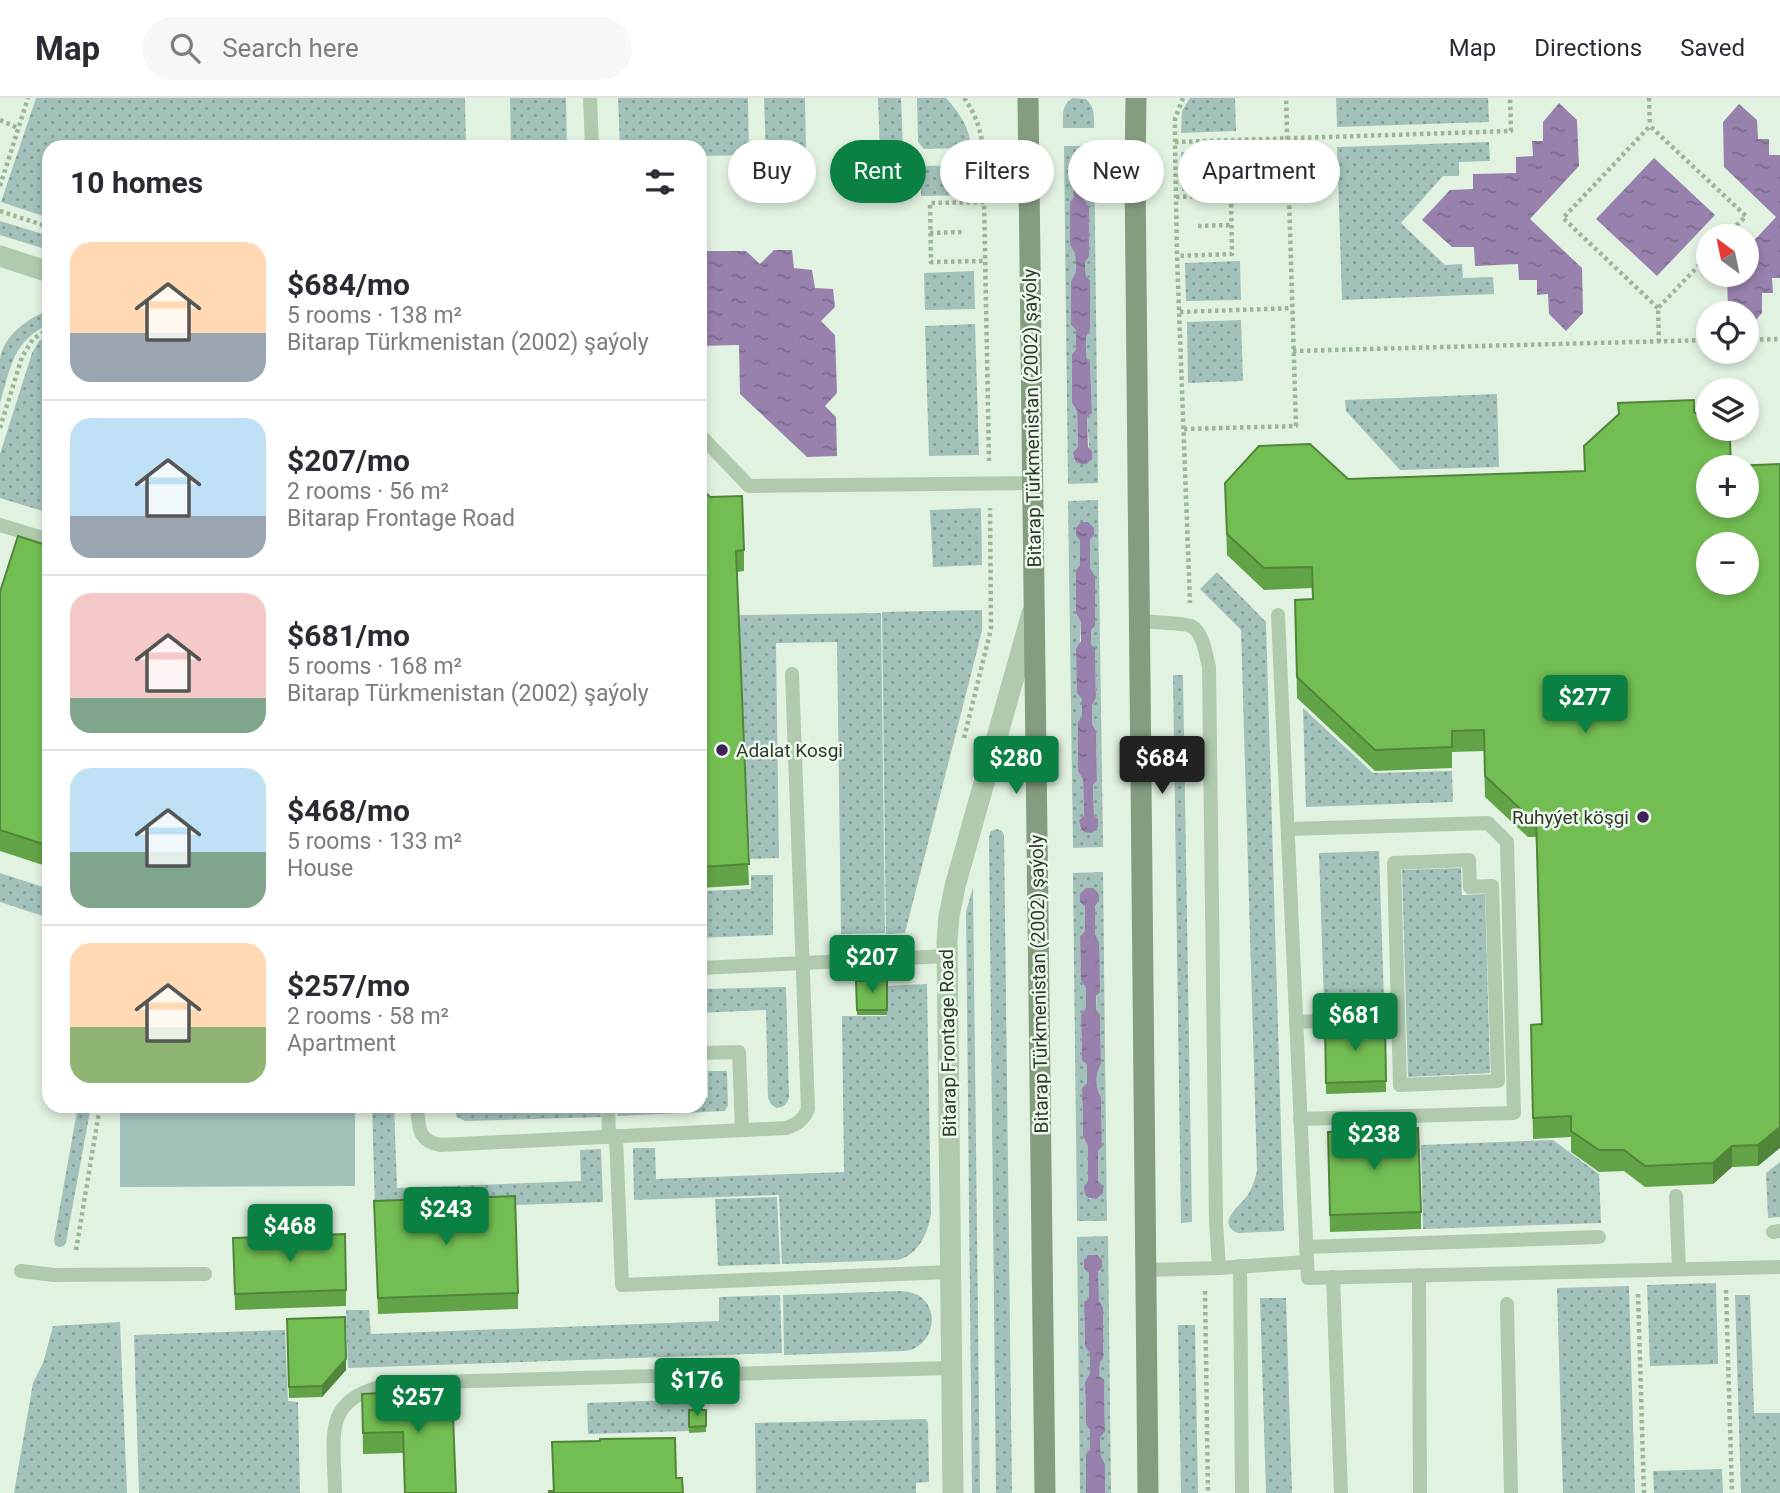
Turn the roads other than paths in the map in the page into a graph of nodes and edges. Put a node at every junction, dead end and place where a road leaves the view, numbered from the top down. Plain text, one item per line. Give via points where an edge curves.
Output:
1 (590, 98) edge
2 (1028, 98) edge
3 (1136, 98) edge
4 (592, 140) edge
5 (0, 256) edge
6 (42, 270) edge
7 (707, 442) edge
8 (1033, 483) junction
9 (0, 524) edge
10 (42, 538) edge
11 (1034, 604) junction
12 (1278, 615) dead end
13 (1139, 621) junction
14 (792, 674) dead end
15 (1287, 829) junction
16 (947, 956) junction
17 (803, 963) junction
18 (707, 968) edge
19 (1398, 1018) junction
20 (1296, 1022) junction
21 (707, 1053) edge
22 (418, 1113) edge
23 (609, 1113) edge
24 (1300, 1119) junction
25 (742, 1130) junction
26 (613, 1137) junction
27 (1676, 1196) edge
28 (1599, 1237) dead end
29 (1307, 1254) junction
30 (1240, 1266) junction
31 (1780, 1267) edge
32 (1212, 1268) junction
33 (1679, 1269) junction
34 (1146, 1270) junction
35 (21, 1271) dead end
36 (950, 1272) junction
37 (205, 1274) dead end
38 (1419, 1275) junction
39 (1333, 1277) junction
40 (1507, 1304) dead end
41 (951, 1368) junction
42 (335, 1493) edge
43 (953, 1493) edge
44 (1045, 1493) edge
45 (1148, 1493) edge
46 (1242, 1493) edge
47 (1341, 1493) edge
48 (1420, 1493) edge
49 (1511, 1493) edge

1 - 4 lane
2 - 8 main road, Bitarap Türkmenistan (2002) şaýoly
3 - 13 main road
5 - 6 street
7 - 8 lane via 749,486
8 - 11 main road, Bitarap Türkmenistan (2002) şaýoly
9 - 10 lane
11 - 16 street, Bitarap Frontage Road via 955,886
11 - 44 main road, Bitarap Türkmenistan (2002) şaýoly
12 - 15 lane
13 - 32 lane via 1190,625 1204,646 1209,667 1216,1194
13 - 34 main road
14 - 17 lane
15 - 20 lane
15 - 24 lane via 1488,824 1507,842 1514,1113
16 - 17 lane
16 - 36 street, Bitarap Frontage Road
17 - 18 lane
17 - 25 lane via 808,1109 797,1125
19 - 19 lane via 1394,863 1469,860 1470,887 1492,886 1498,1081 1400,1085
19 - 20 lane
20 - 24 lane
21 - 25 lane via 739,1052
22 - 26 lane via 422,1136 441,1145
23 - 26 lane
24 - 29 lane
25 - 26 lane
26 - 36 lane via 622,1285
27 - 33 lane
28 - 29 lane
29 - 30 lane
29 - 39 lane via 1308,1278
30 - 32 lane
30 - 46 lane
31 - 33 lane
32 - 34 lane
33 - 38 lane
34 - 45 main road
35 - 37 lane
36 - 41 street, Bitarap Frontage Road
38 - 39 lane
38 - 48 lane
39 - 47 lane
40 - 49 lane
41 - 42 lane via 375,1387 356,1395 337,1417
41 - 43 street, Bitarap Frontage Road

